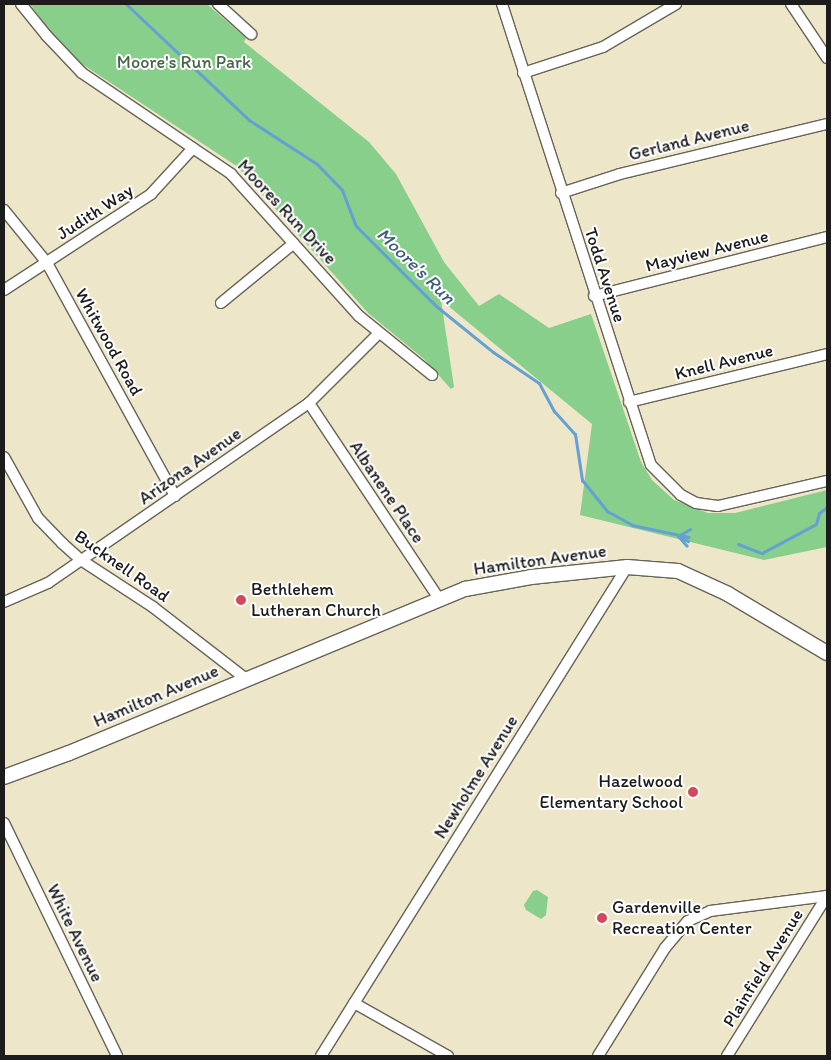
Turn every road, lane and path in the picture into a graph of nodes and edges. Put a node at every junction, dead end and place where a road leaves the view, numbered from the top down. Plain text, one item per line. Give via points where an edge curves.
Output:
1 (21, 4) edge
2 (218, 4) edge
3 (502, 4) edge
4 (676, 4) edge
5 (791, 4) edge
6 (251, 34) dead end
7 (827, 58) edge
8 (523, 73) junction
9 (827, 124) edge
10 (193, 148) junction
11 (560, 193) junction
12 (4, 210) edge
13 (827, 237) edge
14 (294, 243) junction
15 (48, 262) junction
16 (4, 290) edge
17 (594, 296) junction
18 (221, 303) dead end
19 (378, 334) junction
20 (827, 354) edge
21 (432, 375) dead end
22 (309, 402) junction
23 (629, 402) junction
24 (4, 456) edge
25 (827, 481) edge
26 (175, 496) junction
27 (81, 560) junction
28 (626, 567) junction
29 (439, 599) junction
30 (4, 602) edge
31 (827, 653) edge
32 (246, 679) junction
33 (4, 777) edge
34 (4, 823) edge
35 (827, 896) edge
36 (354, 1003) junction
37 (117, 1056) edge
38 (321, 1056) edge
39 (448, 1056) edge
40 (598, 1056) edge
41 (727, 1056) edge

1 - 10 street, Moores Run Drive via 82,73
2 - 6 street
3 - 8 street, Todd Avenue
4 - 8 street via 603,47
5 - 7 street
8 - 11 street, Todd Avenue
9 - 11 street, Gerland Avenue via 620,174
10 - 14 street, Moores Run Drive via 231,174
10 - 15 street, Judith Way via 151,194
11 - 17 street, Todd Avenue
12 - 15 street, Whitwood Road
13 - 17 street, Mayview Avenue
14 - 18 street
14 - 19 street, Moores Run Drive
15 - 16 street, Judith Way
15 - 26 street, Whitwood Road
17 - 23 street, Todd Avenue
19 - 21 street, Moores Run Drive
19 - 22 street, Arizona Avenue
20 - 23 street, Knell Avenue
22 - 26 street, Arizona Avenue
22 - 29 street, Albanene Place
23 - 25 street, Todd Avenue via 651,465 664,481 696,503 732,506
24 - 27 street, Bucknell Road via 38,518
26 - 27 street, Arizona Avenue
27 - 30 street, Arizona Avenue via 36,590
27 - 32 street, Bucknell Road via 153,607
28 - 29 street, Hamilton Avenue via 494,582
28 - 31 street, Hamilton Avenue via 690,575
28 - 36 street, Newholme Avenue
29 - 32 street, Hamilton Avenue
32 - 33 street, Hamilton Avenue via 69,754
34 - 37 street, White Avenue
35 - 40 street via 710,911 688,920 665,948
35 - 41 street, Plainfield Avenue
36 - 38 street, Newholme Avenue
36 - 39 street

